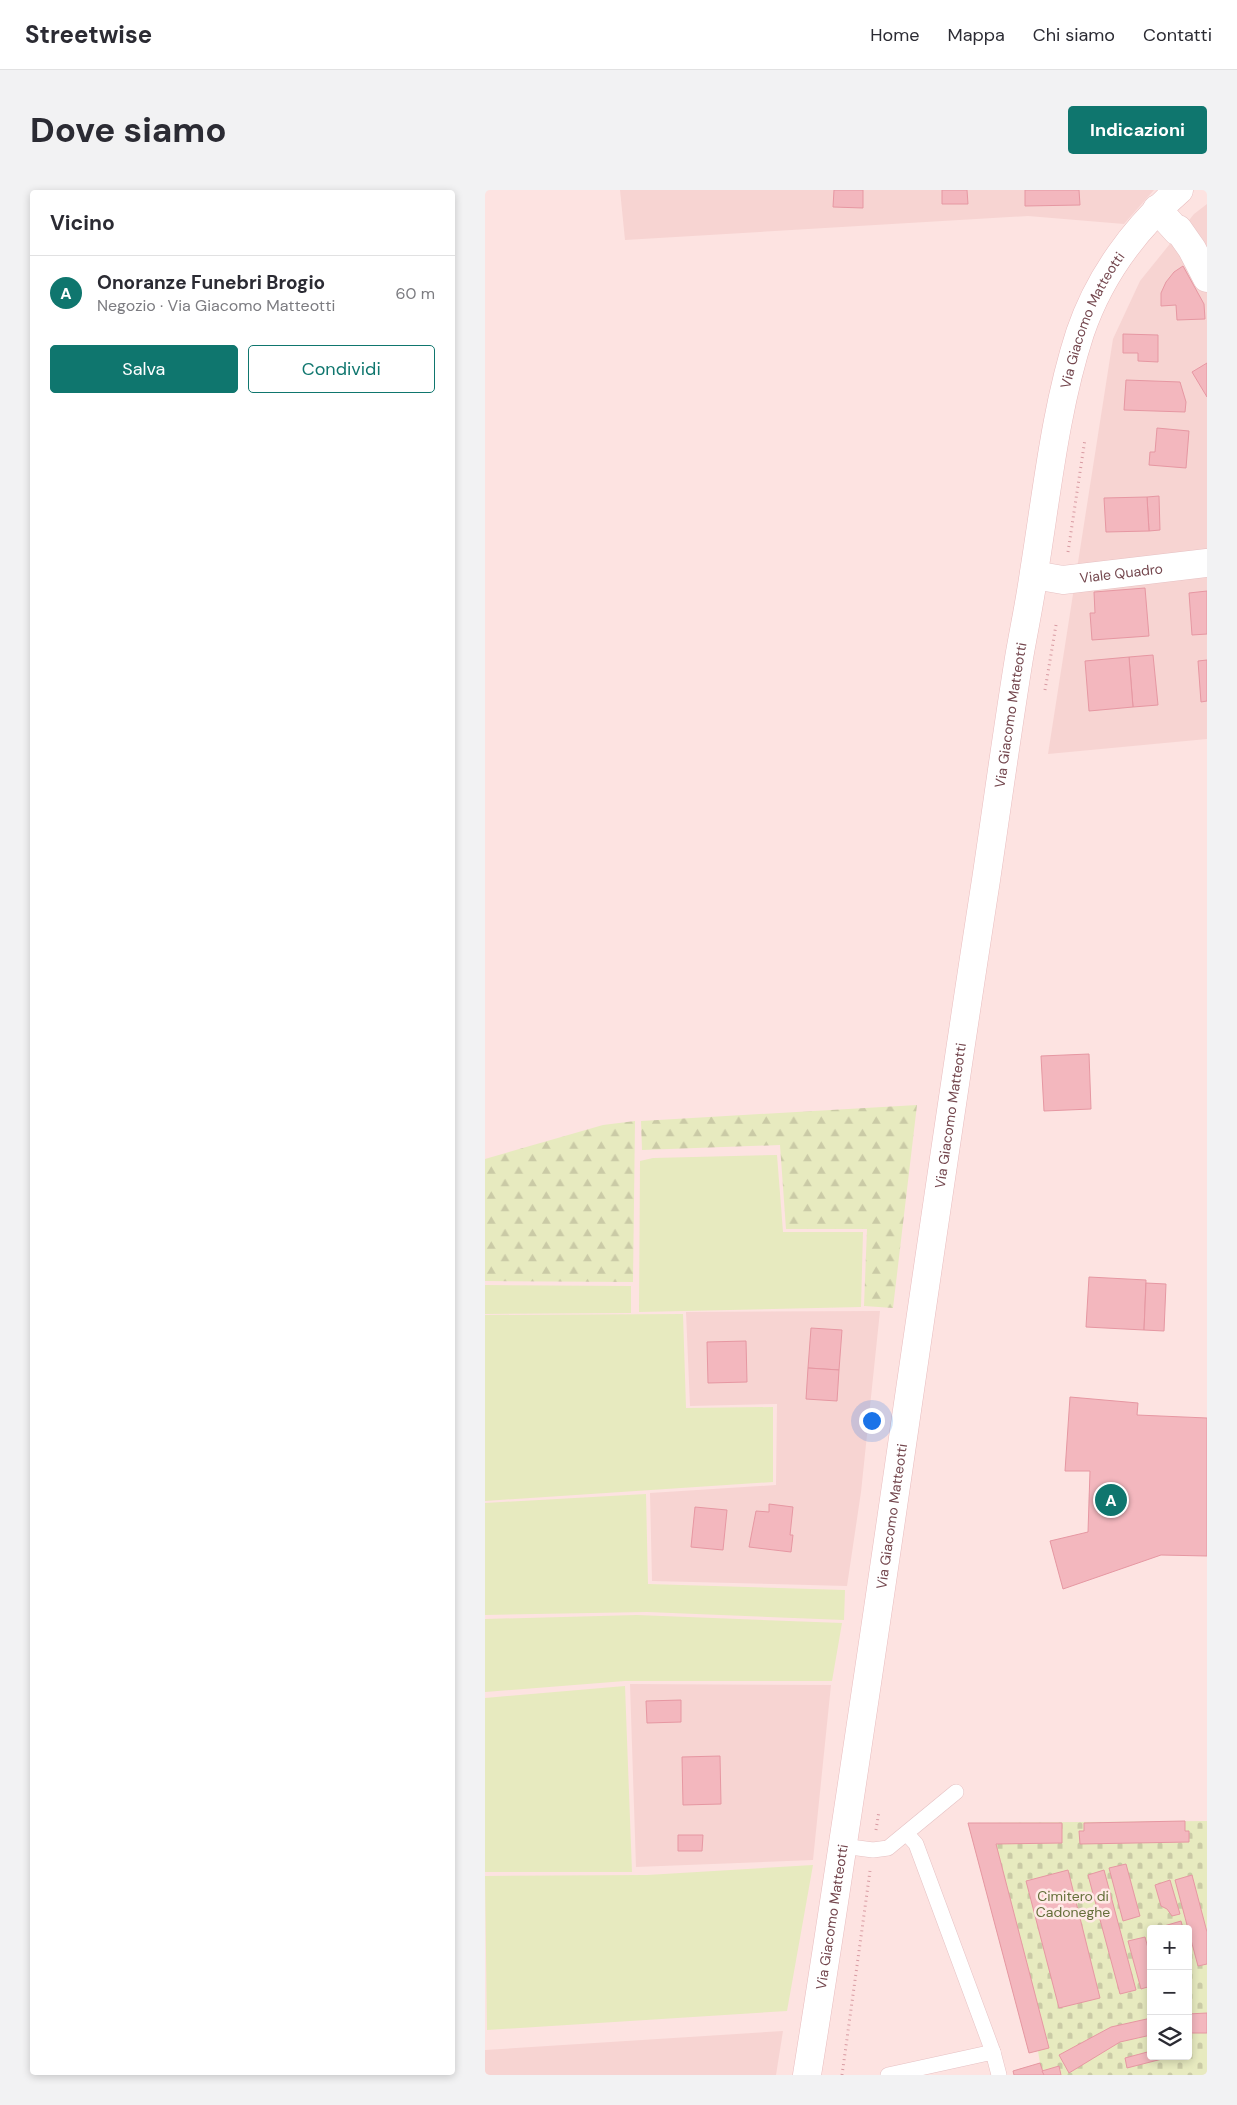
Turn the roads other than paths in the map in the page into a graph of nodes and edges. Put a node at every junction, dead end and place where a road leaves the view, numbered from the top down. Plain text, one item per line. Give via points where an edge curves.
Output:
1 (1179, 190) edge
2 (1157, 209) junction
3 (1207, 278) edge
4 (1207, 563) edge
5 (1034, 575) junction
6 (956, 1792) dead end
7 (907, 1834) junction
8 (843, 1846) junction
9 (993, 2052) junction
10 (807, 2075) edge
11 (888, 2075) edge
12 (999, 2075) edge

1 - 2 main road, Via Giacomo Matteotti
2 - 3 main road via 1178,229
2 - 5 main road, Via Giacomo Matteotti via 1121,254 1097,294 1081,331 1048,479
4 - 5 main road, Viale Quadro via 1063,580
5 - 8 main road, Via Giacomo Matteotti via 960,1048
6 - 7 lane
7 - 8 lane via 888,1848 873,1850
7 - 9 lane via 916,1844
8 - 10 main road, Via Giacomo Matteotti
9 - 11 lane
9 - 12 lane

